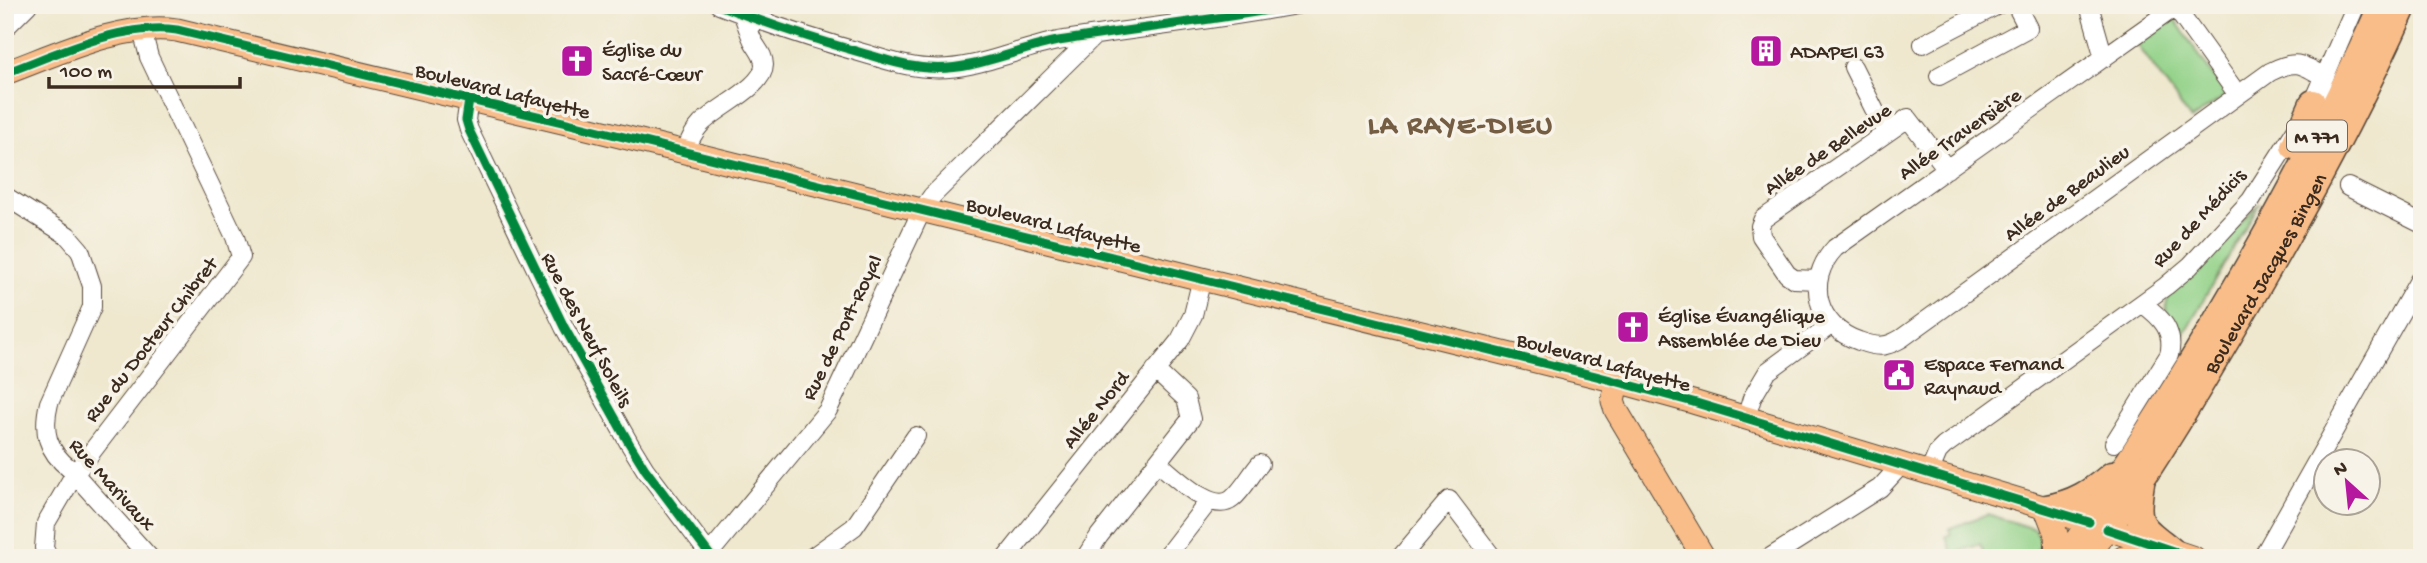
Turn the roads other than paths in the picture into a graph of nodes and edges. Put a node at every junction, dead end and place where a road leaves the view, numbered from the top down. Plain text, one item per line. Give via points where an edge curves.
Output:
1 (28, 5) edge
2 (719, 5) edge
3 (1296, 5) edge
4 (1998, 5) edge
5 (2016, 5) edge
6 (2089, 5) edge
7 (2356, 5) edge
8 (2382, 5) edge
9 (2404, 5) edge
10 (2177, 6) edge
11 (743, 15) junction
12 (5, 28) edge
13 (142, 30) junction
14 (1094, 36) junction
15 (1054, 42) junction
16 (1923, 44) dead end
17 (2104, 58) junction
18 (1853, 67) dead end
19 (5, 72) edge
20 (1055, 72) junction
21 (1939, 76) dead end
22 (2324, 77) junction
23 (2238, 95) junction
24 (469, 100) junction
25 (2313, 103) junction
26 (1886, 133) junction
27 (685, 152) junction
28 (1947, 169) junction
29 (2347, 187) dead end
30 (5, 196) edge
31 (922, 210) junction
32 (2422, 224) edge
33 (2247, 265) junction
34 (2422, 275) edge
35 (1202, 278) junction
36 (1817, 279) junction
37 (2143, 304) junction
38 (1832, 324) junction
39 (1155, 370) junction
40 (1617, 381) junction
41 (1746, 418) junction
42 (916, 436) dead end
43 (2129, 461) junction
44 (1157, 462) junction
45 (1260, 464) dead end
46 (1901, 465) junction
47 (1929, 473) junction
48 (74, 475) junction
49 (1209, 501) junction
50 (2046, 508) junction
51 (2098, 526) junction
52 (2183, 554) edge
53 (711, 556) edge
54 (1773, 556) edge
55 (49, 558) edge
56 (150, 558) edge
57 (811, 558) edge
58 (1006, 558) edge
59 (1085, 558) edge
60 (1165, 558) edge
61 (1400, 558) edge
62 (1493, 558) edge
63 (1704, 558) edge
64 (2057, 558) edge
65 (2064, 558) edge
66 (2088, 558) edge
67 (2123, 558) edge
68 (2262, 558) edge

1 - 12 street
2 - 11 street
3 - 14 street
4 - 16 street
5 - 21 street via 2028,28
6 - 17 street
7 - 22 street, Rue de Médicis
8 - 33 highway, Boulevard Jacques Bingen / M 771 via 2285,200
9 - 43 highway, Boulevard Jacques Bingen / M 771 via 2334,151 2194,397
10 - 17 street, Allée Traversière
10 - 23 street
11 - 15 street via 841,47 931,69 966,65
11 - 27 street via 764,63 763,72 752,87 703,121
13 - 19 main road, Boulevard Lafayette via 108,36
13 - 24 main road, Boulevard Lafayette via 177,30
13 - 48 street, Rue du Docteur Chibret via 149,57 242,257
14 - 15 street
14 - 20 street, Rue de Port-Royal
15 - 20 street
17 - 28 street, Allée Traversière
18 - 26 street
20 - 31 street, Rue de Port-Royal
22 - 23 street, Allée de Beaulieu via 2300,64 2286,64
22 - 25 street, Rue de Médicis
23 - 38 street, Allée de Beaulieu via 1902,338 1885,346 1869,344 1848,337
24 - 27 main road, Boulevard Lafayette
24 - 53 street, Rue des Neuf Soleils via 469,130 564,327 645,469
25 - 33 highway
25 - 37 street, Rue de Médicis via 2251,200 2190,266
26 - 28 street, Allée de Bellevue via 1908,118
26 - 36 street, Allée de Bellevue via 1763,219 1761,236 1790,277
27 - 31 main road, Boulevard Lafayette
28 - 36 street, Allée Traversière via 1835,248
29 - 32 street
30 - 48 street, Rue Marivaux via 67,234 80,250 90,277 93,307 45,417 48,446
31 - 35 main road, Boulevard Lafayette
31 - 53 street, Rue de Port-Royal via 828,410
33 - 43 highway, Boulevard Jacques Bingen / M 771
34 - 68 street
35 - 39 street, Allée Nord via 1187,329
35 - 40 main road, Boulevard Lafayette
36 - 38 street via 1819,298
37 - 43 street via 2166,325 2171,346
37 - 47 street, Rue de Médicis via 1944,446
38 - 41 street via 1768,370
39 - 44 street via 1186,399 1191,419
39 - 58 street, Allée Nord
40 - 41 main road, Boulevard Lafayette
40 - 63 main road via 1616,410
41 - 46 main road, Boulevard Lafayette
42 - 57 street via 854,527
43 - 50 highway via 2085,495
43 - 51 highway, Boulevard Jacques Bingen / M 771
43 - 52 highway via 2139,521
44 - 49 street
44 - 59 street
45 - 49 street via 1232,499 1220,504
46 - 47 main road, Boulevard Lafayette
46 - 54 street via 1880,488
47 - 50 main road, Boulevard Lafayette
48 - 55 street, Rue du Docteur Chibret via 46,523 44,548
48 - 56 street, Rue Marivaux
49 - 60 street
50 - 51 main road, Boulevard Lafayette
50 - 64 main road via 2056,534
51 - 52 main road, Boulevard Lafayette
51 - 65 main road, M 771
51 - 66 main road, M 771
52 - 67 main road via 2146,552
61 - 62 street via 1449,500

